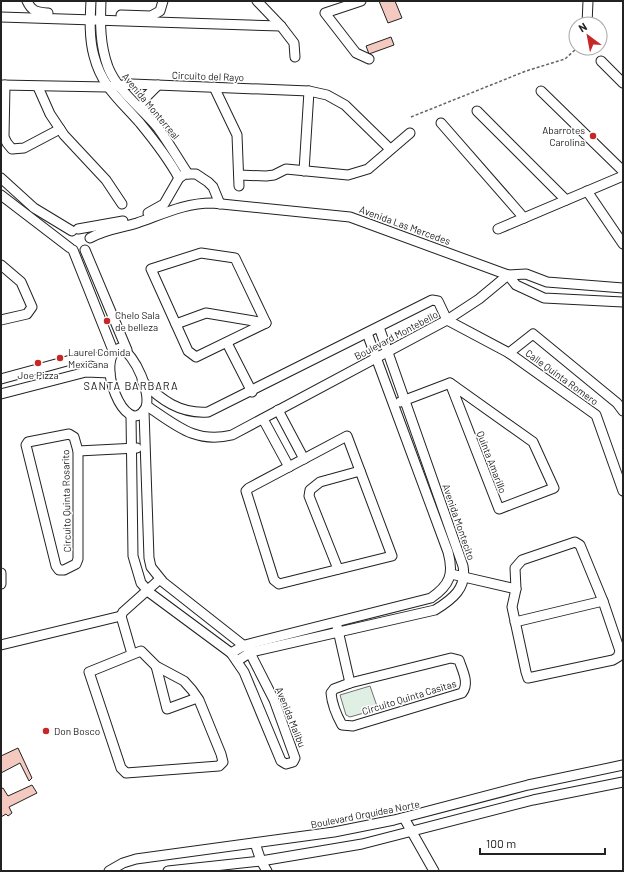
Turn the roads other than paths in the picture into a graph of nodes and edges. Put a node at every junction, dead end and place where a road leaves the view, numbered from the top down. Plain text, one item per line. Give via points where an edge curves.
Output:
1 (91, 1) edge
2 (101, 1) edge
3 (162, 1) edge
4 (257, 1) edge
5 (361, 1) edge
6 (588, 1) edge
7 (29, 4) edge
8 (160, 11) junction
9 (587, 16) edge
10 (1, 17) edge
11 (90, 17) junction
12 (101, 17) junction
13 (21, 18) junction
14 (166, 22) junction
15 (281, 26) junction
16 (295, 57) dead end
17 (369, 59) dead end
18 (601, 60) dead end
19 (623, 83) edge
20 (3, 85) edge
21 (158, 85) junction
22 (38, 86) junction
23 (119, 86) junction
24 (107, 87) junction
25 (214, 87) junction
26 (309, 91) junction
27 (541, 91) dead end
28 (477, 111) dead end
29 (145, 113) junction
30 (138, 121) junction
31 (441, 122) dead end
32 (60, 129) junction
33 (410, 133) dead end
34 (390, 149) junction
35 (304, 171) junction
36 (623, 171) edge
37 (188, 174) junction
38 (238, 175) junction
39 (623, 176) edge
40 (1, 178) edge
41 (179, 178) junction
42 (239, 186) dead end
43 (587, 191) junction
44 (1, 194) edge
45 (167, 200) junction
46 (566, 200) junction
47 (122, 204) dead end
48 (220, 204) junction
49 (175, 208) junction
50 (524, 218) junction
51 (498, 229) dead end
52 (75, 230) junction
53 (90, 238) junction
54 (623, 244) edge
55 (71, 250) junction
56 (85, 250) junction
57 (1, 265) edge
58 (508, 276) junction
59 (623, 288) edge
60 (623, 302) edge
61 (1, 320) edge
62 (447, 320) junction
63 (266, 323) junction
64 (176, 324) junction
65 (379, 327) junction
66 (367, 333) junction
67 (227, 343) junction
68 (127, 350) junction
69 (388, 351) junction
70 (509, 353) junction
71 (112, 357) junction
72 (376, 358) junction
73 (110, 373) junction
74 (1, 379) edge
75 (142, 381) junction
76 (450, 383) junction
77 (252, 392) junction
78 (1, 394) edge
79 (405, 400) junction
80 (393, 404) junction
81 (145, 409) junction
82 (278, 410) junction
83 (623, 411) edge
84 (131, 416) junction
85 (262, 419) junction
86 (145, 447) junction
87 (132, 448) junction
88 (78, 451) junction
89 (304, 459) junction
90 (289, 467) junction
91 (360, 471) junction
92 (623, 491) edge
93 (338, 569) junction
94 (1, 574) edge
95 (451, 574) junction
96 (464, 578) junction
97 (160, 579) junction
98 (1, 584) edge
99 (516, 589) junction
100 (147, 590) junction
101 (603, 601) junction
102 (121, 616) junction
103 (336, 622) junction
104 (516, 622) junction
105 (338, 632) junction
106 (1, 645) edge
107 (248, 649) junction
108 (231, 653) junction
109 (132, 654) junction
110 (237, 661) junction
111 (156, 666) junction
112 (350, 683) junction
113 (197, 698) junction
114 (623, 765) edge
115 (623, 782) edge
116 (404, 818) junction
117 (412, 832) junction
118 (255, 843) junction
119 (261, 860) junction
120 (109, 871) edge
121 (168, 871) edge
122 (267, 871) edge
123 (434, 871) edge

1 - 11 street, Avenida Monterreal
2 - 12 street, Avenida Monterreal
3 - 8 street
4 - 15 street
5 - 17 street via 325,14 356,53
6 - 9 street
7 - 11 street via 35,12
7 - 13 street
8 - 12 street via 151,16
8 - 14 street
10 - 13 street
11 - 12 street
11 - 13 street
11 - 24 street, Avenida Monterreal via 93,55
12 - 14 street
12 - 23 street, Avenida Monterreal via 102,48
14 - 15 street
15 - 16 street via 294,43
18 - 19 street
20 - 22 street, Circuito del Rayo
20 - 32 street via 4,136 12,149 24,148
21 - 23 street, Circuito del Rayo
21 - 25 street, Circuito del Rayo
21 - 29 street via 144,99
22 - 24 street, Circuito del Rayo
22 - 32 street
23 - 24 street, Circuito del Rayo
23 - 29 street, Avenida Monterreal
24 - 30 street, Avenida Monterreal
25 - 26 street, Circuito del Rayo
25 - 38 street via 237,135
26 - 34 street, Circuito del Rayo via 327,95 345,105
26 - 35 street
27 - 36 street
28 - 46 street
29 - 30 street
29 - 37 street, Avenida Monterreal
30 - 41 street, Avenida Monterreal
31 - 50 street
32 - 47 street via 106,180
33 - 34 street
34 - 35 street via 368,169 348,175
35 - 38 street via 286,169 270,176
37 - 41 street
37 - 48 street via 203,177 213,187
38 - 42 street
39 - 43 street
40 - 52 street via 34,208
41 - 45 street
43 - 46 street
43 - 54 street
44 - 55 street
45 - 49 street
45 - 52 street via 158,209 128,220
46 - 50 street
48 - 49 street, Avenida Las Mercedes via 196,203
48 - 58 street, Avenida Las Mercedes via 350,217
49 - 53 street, Avenida Las Mercedes via 136,223 103,231
50 - 51 street
52 - 53 street via 85,230
52 - 55 street via 67,239
53 - 56 street
55 - 56 street
55 - 71 street
56 - 68 street
57 - 61 street via 21,282 32,307 26,314
58 - 59 street, Avenida Las Mercedes via 526,274 547,282
58 - 60 street, Avenida Las Mercedes via 516,285 544,298
58 - 62 street
62 - 65 street, Boulevard Montebello via 438,301 435,300
62 - 69 street, Boulevard Montebello
62 - 70 street, Calle Quinta Romero
63 - 64 street via 206,313
63 - 64 street via 235,258 201,253 151,269
63 - 67 street
64 - 67 street via 188,351 196,357
65 - 66 street, Boulevard Montebello
65 - 69 street, Avenida Montecito
66 - 72 street, Avenida Montecito
66 - 77 street, Boulevard Montebello
67 - 77 street
68 - 71 street via 120,348
68 - 75 street, Avenida Malibu via 136,364
69 - 72 street, Boulevard Montebello
69 - 79 street, Avenida Montecito
70 - 83 street, Calle Quinta Romero via 533,334 617,403
70 - 92 street, Calle Quinta Romero via 596,415
71 - 73 street
71 - 74 street via 78,358
72 - 80 street, Avenida Montecito
72 - 82 street, Boulevard Montebello
73 - 78 street via 86,372
73 - 84 street via 118,398
75 - 77 street, Boulevard Montebello via 170,404 196,413 216,410
75 - 81 street, Avenida Malibu via 147,402
76 - 76 street, Quinta Amarillo via 499,508 554,488 534,442
76 - 79 street
79 - 80 street
79 - 96 street, Avenida Montecito via 463,566
80 - 95 street, Avenida Montecito via 448,552
81 - 84 street via 142,415
81 - 85 street, Boulevard Montebello via 186,432 207,438 232,435
81 - 86 street, Avenida Malibu
82 - 85 street, Boulevard Montebello
82 - 89 street
84 - 87 street, Avenida Malibu
85 - 90 street
86 - 87 street
86 - 97 street, Avenida Malibu via 149,558 151,567
87 - 88 street
87 - 100 street, Avenida Malibu via 132,556 141,583
88 - 88 street, Circuito Quinta Rosarito via 74,437 69,434 28,442 26,445 59,570 76,564 78,559
89 - 90 street
89 - 91 street via 347,436
90 - 93 street via 246,491 274,580 284,584
91 - 93 street via 320,482 310,490 309,496
91 - 93 street via 392,556
94 - 98 street
95 - 96 street
95 - 103 street via 440,592 431,598
96 - 99 street
96 - 105 street via 456,596 435,610
97 - 100 street
97 - 107 street, Avenida Malibu
99 - 101 street via 515,568 518,563 575,542 580,545
99 - 104 street via 512,607
100 - 102 street
100 - 108 street, Avenida Malibu
101 - 104 street
101 - 104 street via 620,651 618,657 613,660 528,678
102 - 106 street
102 - 109 street
103 - 105 street
103 - 107 street
105 - 107 street
105 - 112 street
107 - 108 street
107 - 110 street
107 - 110 street, Avenida Malibu via 274,700 296,758 293,762 286,764 281,761
108 - 110 street, Avenida Malibu
109 - 111 street via 141,651
109 - 113 street via 89,672 121,768 126,773 219,766 223,762
111 - 113 street via 184,681
111 - 113 street via 167,709
112 - 112 street, Circuito Quinta Casitas via 456,658 459,660 466,688 457,695 347,726 342,725 339,719 331,693 334,689
114 - 116 street, Boulevard Orquídea Norte via 528,785
115 - 117 street via 534,800
116 - 117 street
116 - 118 street, Boulevard Orquídea Norte via 334,832
117 - 119 street via 362,844
117 - 123 street
118 - 119 street
118 - 120 street, Boulevard Orquídea Norte via 136,859
119 - 121 street
119 - 122 street

